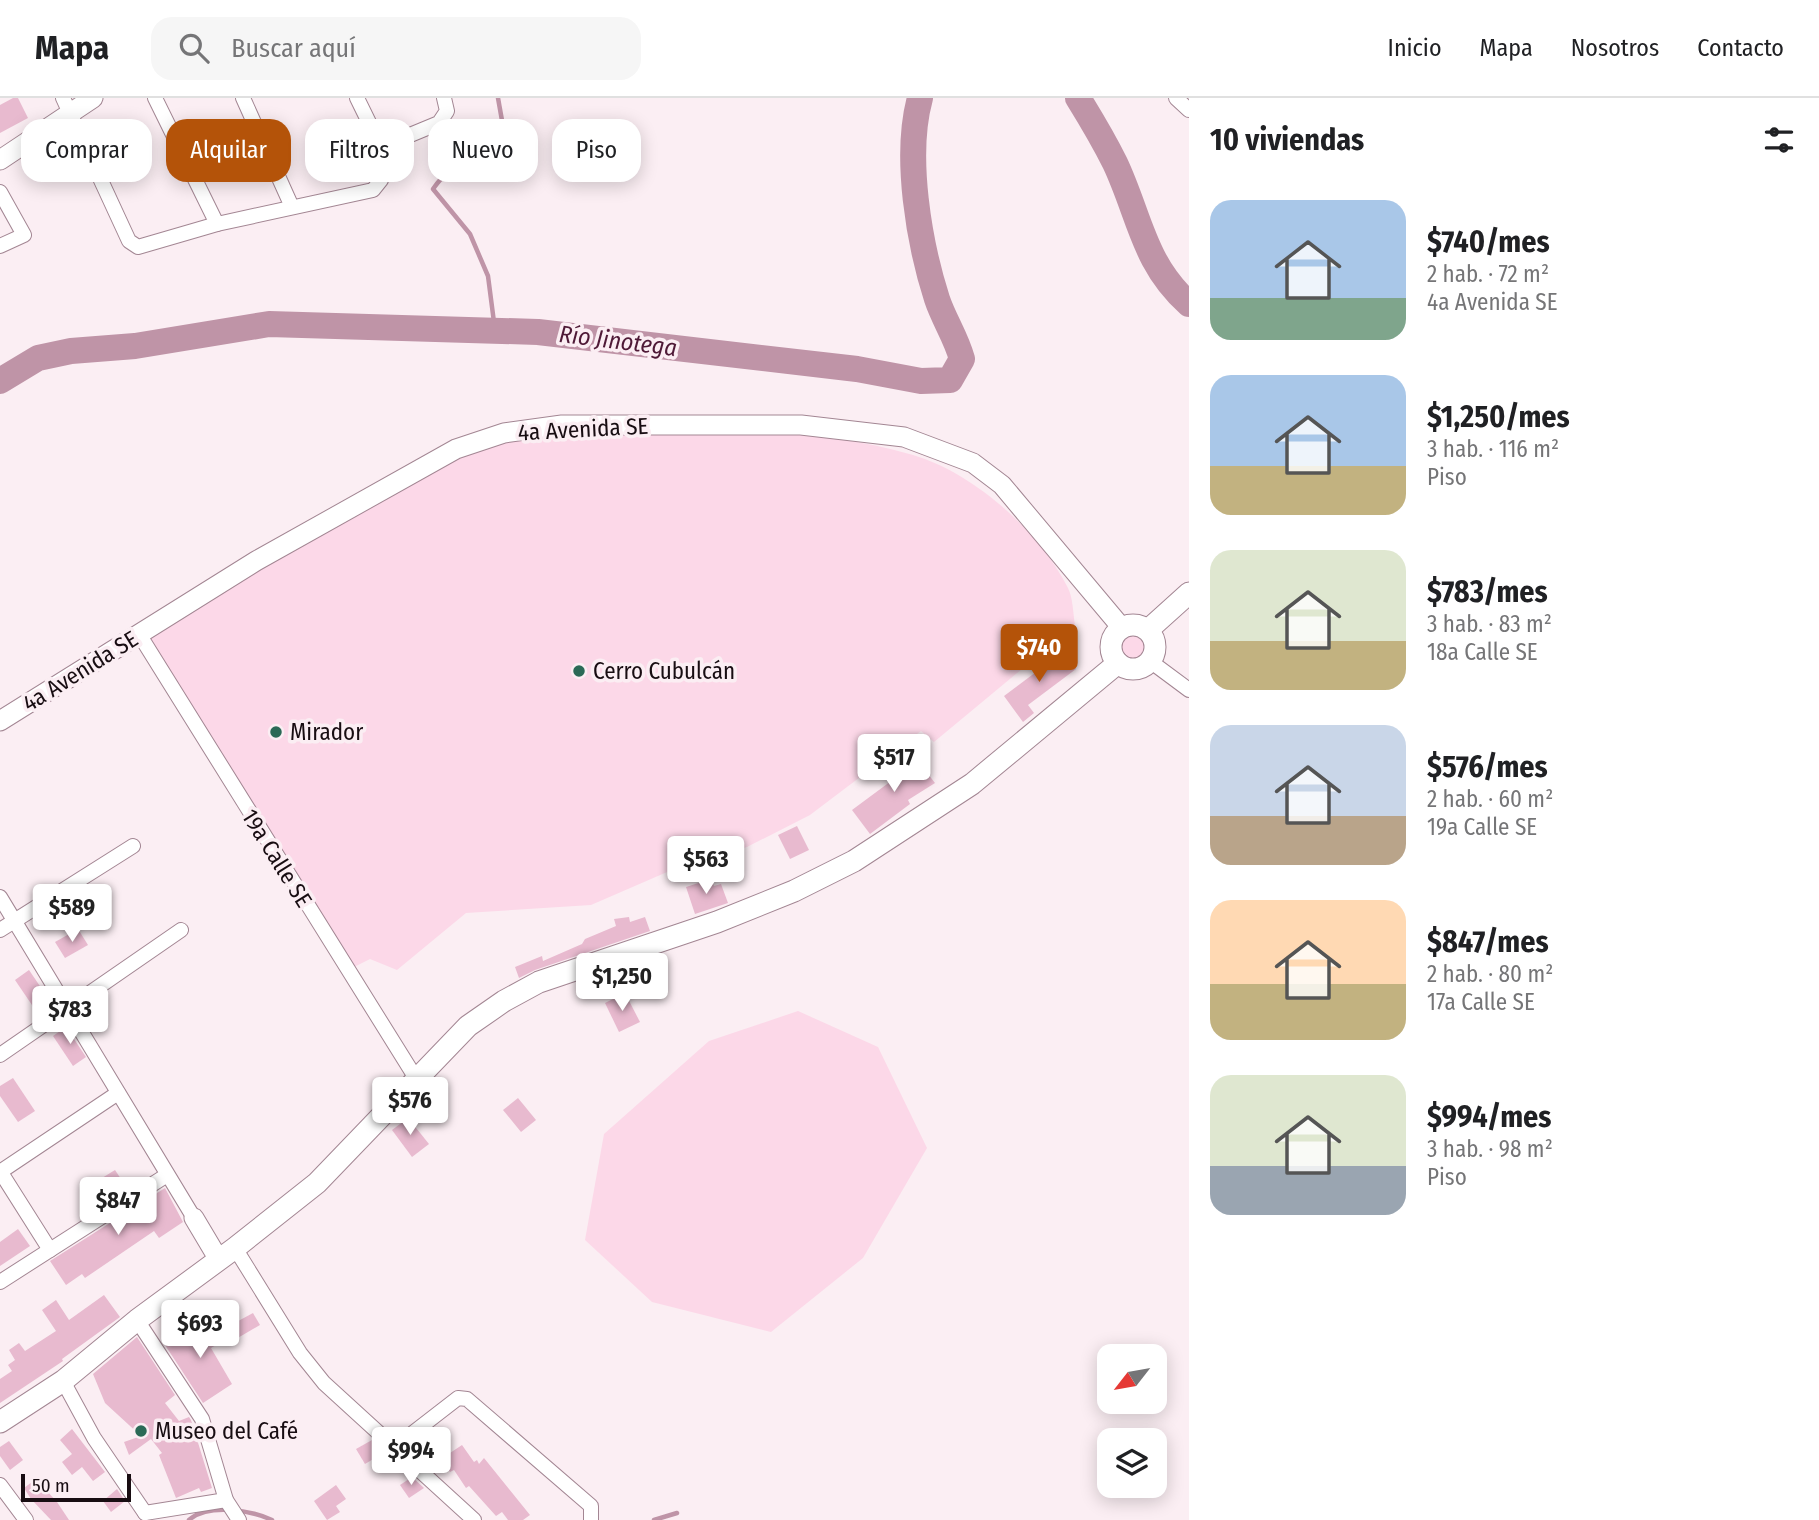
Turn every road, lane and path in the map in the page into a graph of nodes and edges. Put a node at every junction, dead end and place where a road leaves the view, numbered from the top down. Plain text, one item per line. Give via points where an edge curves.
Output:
1 (93, 98) edge
2 (155, 98) edge
3 (243, 98) edge
4 (357, 98) edge
5 (444, 98) edge
6 (1175, 98) edge
7 (67, 106) edge
8 (1189, 110) edge
9 (367, 119) edge
10 (414, 133) edge
11 (0, 160) edge
12 (379, 182) edge
13 (0, 192) edge
14 (292, 206) junction
15 (217, 224) junction
16 (0, 246) edge
17 (1189, 593) edge
18 (1122, 628) junction
19 (1148, 630) junction
20 (139, 634) junction
21 (1150, 661) junction
22 (1118, 663) junction
23 (1189, 690) edge
24 (0, 720) edge
25 (133, 846) dead end
26 (0, 897) edge
27 (14, 920) junction
28 (0, 930) edge
29 (181, 930) dead end
30 (68, 1010) junction
31 (0, 1055) edge
32 (417, 1080) junction
33 (118, 1093) junction
34 (0, 1171) edge
35 (167, 1175) junction
36 (194, 1218) joint
37 (50, 1250) junction
38 (227, 1254) junction
39 (0, 1282) edge
40 (138, 1320) junction
41 (63, 1381) junction
42 (0, 1422) edge
43 (396, 1446) junction
44 (0, 1485) edge
45 (226, 1500) junction
46 (144, 1517) edge
47 (26, 1520) edge
48 (239, 1520) edge
49 (474, 1520) edge
50 (591, 1520) edge

1 - 7 street
2 - 15 street
3 - 14 street
4 - 9 street
5 - 10 street via 447,111 439,123
6 - 8 street
7 - 11 street
7 - 15 street via 129,240 138,247
12 - 14 street via 373,190
13 - 16 street via 24,235
14 - 15 street
17 - 19 main road
18 - 19 main road via 1135,625
18 - 20 street, 4a Avenida SE via 1002,485 973,463 904,437 801,425 575,425 504,433 456,449 256,561
18 - 22 main road via 1111,645
19 - 21 main road via 1155,645
20 - 24 street, 4a Avenida SE
20 - 32 street, 19a Calle SE
21 - 22 main road via 1138,668
21 - 23 street
22 - 32 main road via 972,784 888,841 794,891 682,936 538,982 467,1026
25 - 27 street
26 - 27 street
27 - 28 street
27 - 30 street
29 - 30 street
30 - 31 street
30 - 33 street
32 - 38 main road via 317,1183
33 - 34 street
33 - 35 street
34 - 37 street
35 - 36 street
35 - 37 street
36 - 38 street
37 - 39 street
38 - 40 main road
38 - 43 street via 324,1383
40 - 41 main road
40 - 45 street via 202,1419
41 - 42 main road
41 - 46 street
43 - 49 street
43 - 50 street via 458,1398 467,1399 591,1506
44 - 47 street
45 - 46 street
45 - 48 street

